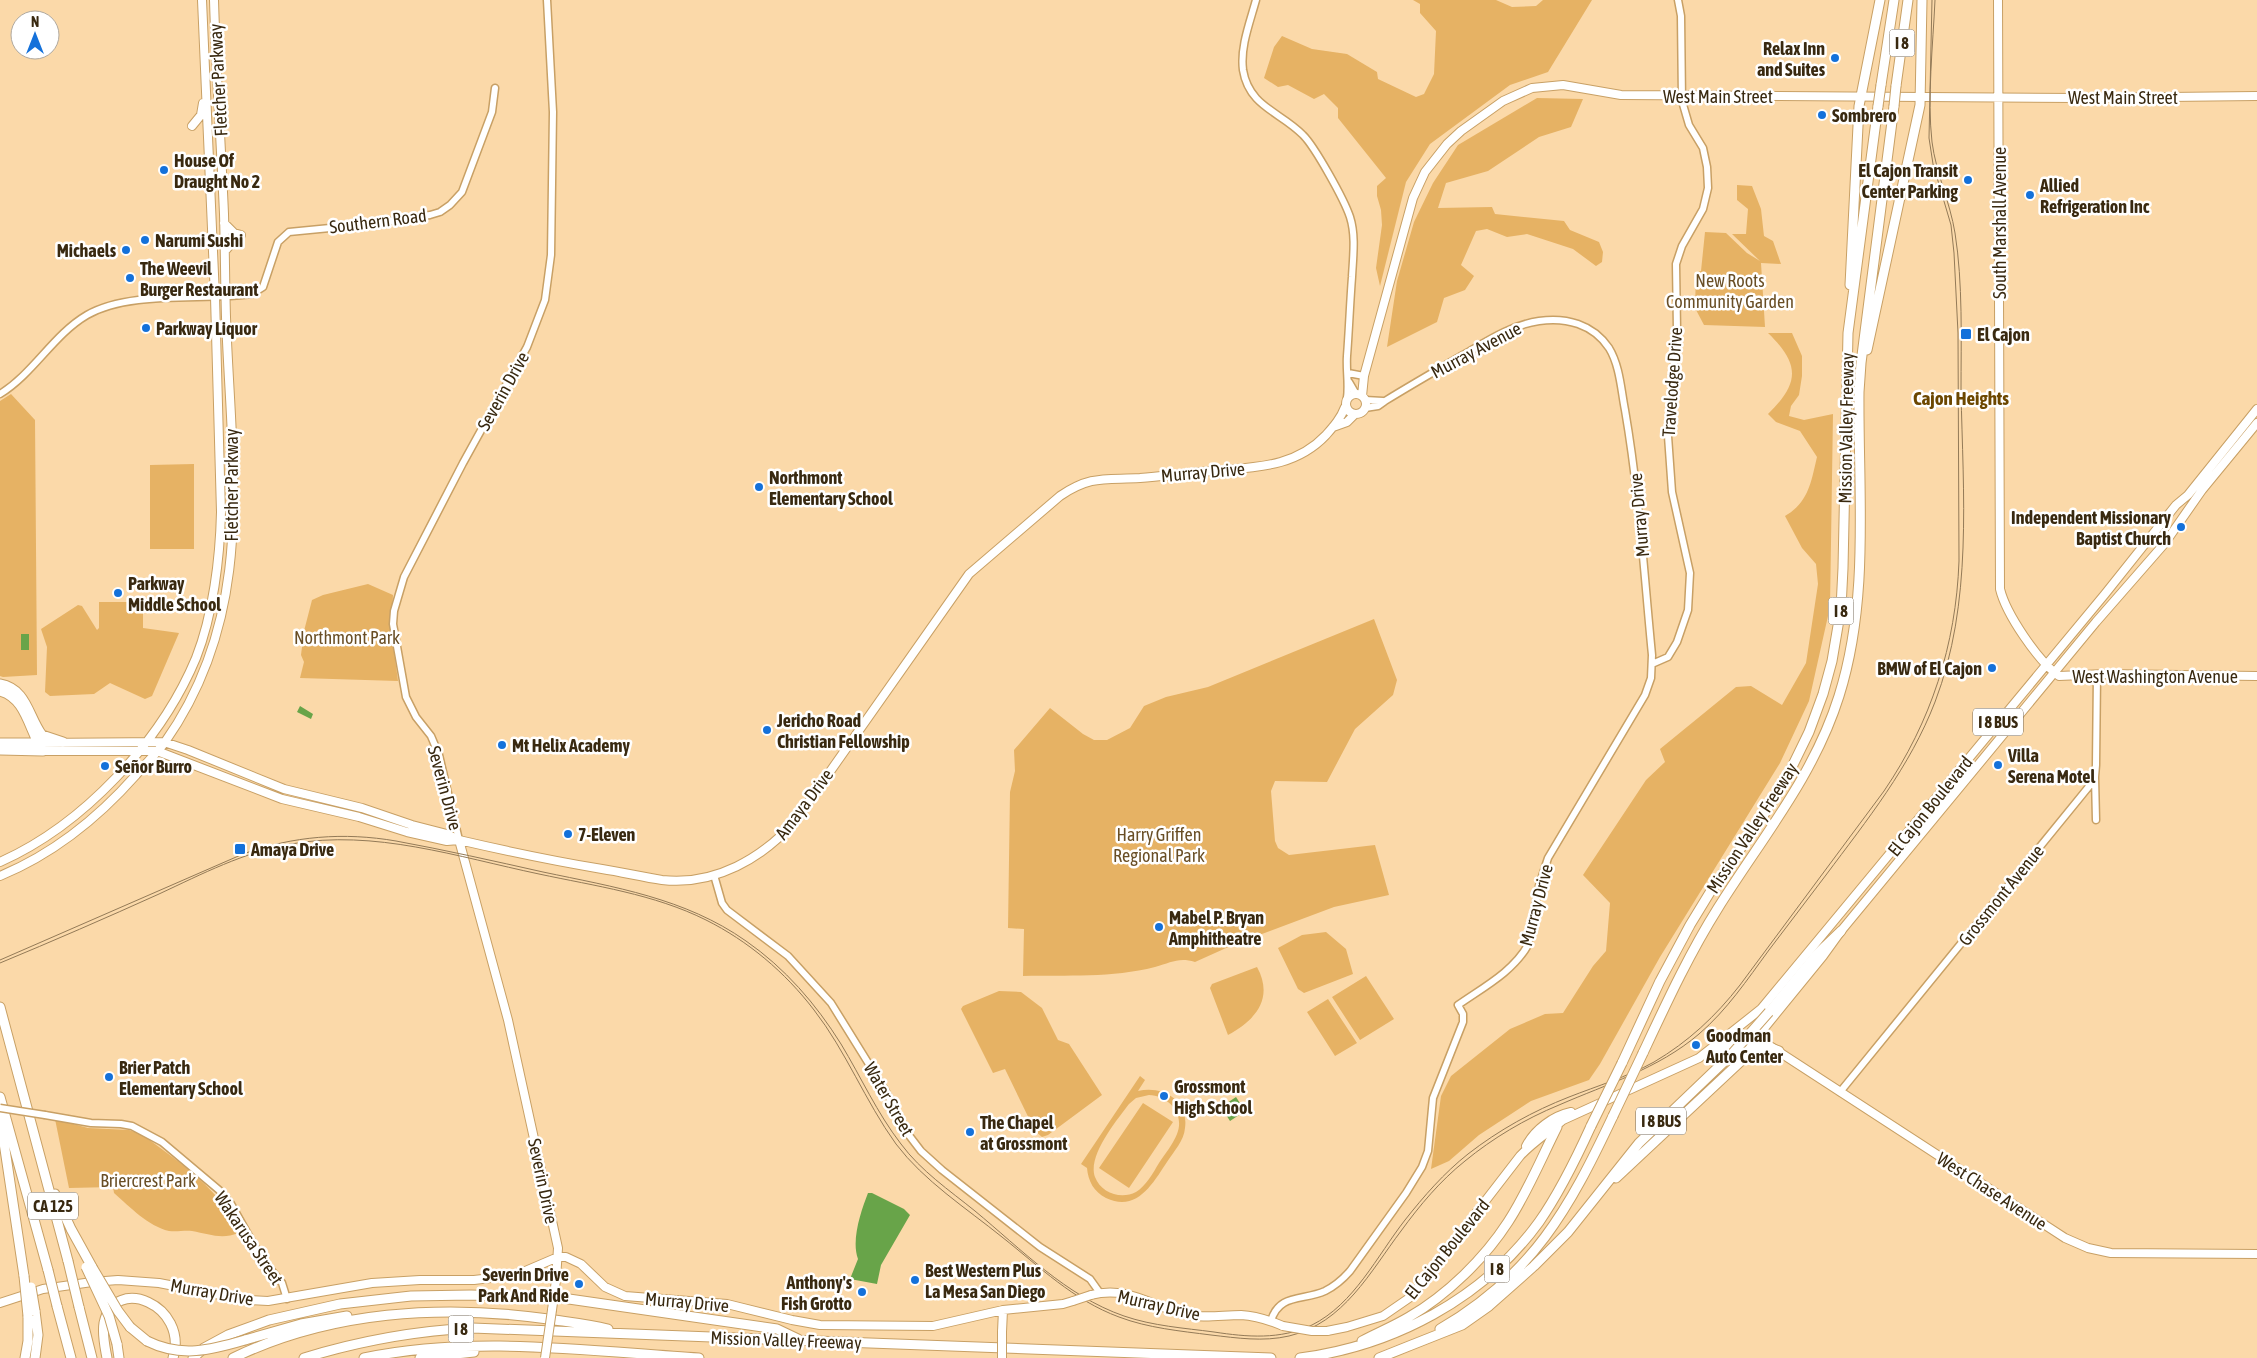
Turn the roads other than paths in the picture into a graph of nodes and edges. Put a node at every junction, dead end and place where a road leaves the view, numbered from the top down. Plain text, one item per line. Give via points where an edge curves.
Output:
1 (202, 0) edge
2 (214, 0) edge
3 (547, 0) edge
4 (1256, 0) edge
5 (1678, 0) edge
6 (1880, 0) edge
7 (1894, 0) edge
8 (1908, 0) edge
9 (1922, 0) edge
10 (1998, 0) edge
11 (495, 88) dead end
12 (206, 89) junction
13 (1681, 95) junction
14 (2257, 96) edge
15 (1860, 97) junction
16 (1920, 97) junction
17 (1999, 97) junction
18 (192, 126) dead end
19 (224, 223) junction
20 (225, 251) junction
21 (215, 297) junction
22 (226, 297) junction
23 (1573, 322) joint
24 (1848, 333) junction
25 (1364, 376) junction
26 (1348, 377) junction
27 (1858, 392) junction
28 (0, 394) edge
29 (1347, 398) junction
30 (1361, 398) junction
31 (1345, 407) junction
32 (2257, 409) edge
33 (1354, 415) junction
34 (2257, 423) edge
35 (1332, 428) junction
36 (1313, 447) joint
37 (1089, 480) joint
38 (1652, 664) junction
39 (2045, 666) junction
40 (2054, 673) junction
41 (2097, 675) junction
42 (2257, 676) edge
43 (0, 684) edge
44 (0, 690) edge
45 (147, 741) junction
46 (0, 742) edge
47 (37, 742) junction
48 (63, 742) junction
49 (164, 742) junction
50 (0, 750) edge
51 (140, 750) junction
52 (44, 751) junction
53 (157, 751) junction
54 (2094, 777) junction
55 (2096, 820) dead end
56 (459, 840) junction
57 (0, 862) edge
58 (714, 875) junction
59 (0, 876) edge
60 (1841, 931) junction
61 (0, 1009) edge
62 (1765, 1010) junction
63 (1731, 1034) junction
64 (1757, 1037) junction
65 (1779, 1051) junction
66 (1707, 1053) junction
67 (1734, 1066) junction
68 (1840, 1092) junction
69 (0, 1097) edge
70 (0, 1108) edge
71 (1581, 1112) junction
72 (0, 1116) edge
73 (1557, 1127) junction
74 (39, 1151) junction
75 (1520, 1156) junction
76 (1599, 1193) junction
77 (2257, 1254) edge
78 (558, 1257) junction
79 (89, 1267) junction
80 (1100, 1293) junction
81 (554, 1298) junction
82 (287, 1299) junction
83 (0, 1303) edge
84 (1003, 1310) junction
85 (32, 1313) junction
86 (390, 1315) junction
87 (1271, 1321) junction
88 (622, 1333) junction
89 (800, 1340) junction
90 (1409, 1346) junction
91 (512, 1348) junction
92 (1346, 1349) junction
93 (25, 1358) edge
94 (35, 1358) edge
95 (71, 1358) edge
96 (92, 1358) edge
97 (107, 1358) edge
98 (119, 1358) edge
99 (173, 1358) edge
100 (193, 1358) edge
101 (233, 1358) edge
102 (304, 1358) edge
103 (364, 1358) edge
104 (420, 1358) edge
105 (545, 1358) edge
106 (699, 1358) edge
107 (1002, 1358) edge
108 (1271, 1358) edge
109 (1300, 1358) edge
110 (1378, 1358) edge

1 - 12 main road, Fletcher Parkway
2 - 19 main road, Fletcher Parkway
3 - 56 street, Severin Drive via 553,112 551,255 545,300 527,347 404,577 394,611 393,624 406,697 416,717 432,736
4 - 26 street via 1243,56 1244,75 1250,92 1269,111 1304,136 1349,216 1354,242
5 - 13 street, Travelodge Drive
6 - 15 highway
7 - 24 highway, Mission Valley Freeway / I 8, bridge
8 - 27 highway, Mission Valley Freeway / I 8, bridge via 1865,315
9 - 16 highway
10 - 17 main road, South Marshall Avenue
11 - 22 street, Southern Road via 492,112 462,192 446,208 434,214 410,218 289,232 278,242 261,289 252,294
12 - 18 main road via 201,115
12 - 21 main road, Fletcher Parkway
13 - 15 main road, West Main Street
13 - 25 main road, West Main Street via 1621,95 1571,85 1540,86 1509,97 1461,131 1425,172 1413,198
13 - 38 street, Travelodge Drive via 1689,125 1702,148 1708,188 1703,209 1682,246 1676,264 1677,330 1668,436 1672,492 1691,588 1688,610 1677,642 1668,657
14 - 17 main road, West Main Street
15 - 16 main road, West Main Street
15 - 24 highway
16 - 17 main road, West Main Street
16 - 27 highway
17 - 39 main road, South Marshall Avenue via 2000,589 2003,602
19 - 20 main road, Fletcher Parkway
19 - 20 main road via 241,235
20 - 22 main road, Fletcher Parkway
21 - 22 street, Southern Road
21 - 28 street, Southern Road via 132,300 105,306 64,333 20,380
21 - 45 main road, Fletcher Parkway via 221,512 215,583 196,657 174,701
22 - 49 main road, Fletcher Parkway via 234,497 229,584 208,662
23 - 30 street, Murray Avenue via 1539,321 1513,328 1378,406
23 - 38 street, Murray Drive via 1601,338 1616,364 1633,458
24 - 92 highway, Mission Valley Freeway / I 8, bridge via 1841,608 1823,694 1790,771 1690,925 1563,1184 1525,1239 1499,1267 1464,1295 1422,1321 1397,1333
25 - 26 street
25 - 30 main road, West Main Street
26 - 29 street
26 - 30 street
27 - 90 highway, Mission Valley Freeway / I 8, bridge via 1857,607 1839,697 1804,778 1704,931 1577,1191 1547,1236 1526,1262 1483,1302
29 - 30 main road, Murray Avenue
29 - 31 main road, Murray Avenue
30 - 33 main road, Murray Avenue via 1361,413
31 - 33 main road
31 - 35 main road, Murray Avenue
32 - 39 main road, El Cajon Boulevard / I 8 BUS
33 - 35 main road, Murray Avenue
34 - 40 main road, El Cajon Boulevard / I 8 BUS via 2202,490 2165,543
35 - 36 main road, Murray Avenue
36 - 37 main road, Murray Drive via 1294,459 1270,466
37 - 58 main road, Amaya Drive via 1060,496 969,574 796,820 780,838 744,863
38 - 87 street, Murray Drive via 1645,695 1548,858 1539,886 1528,946 1504,973 1458,1005 1464,1022 1433,1098 1428,1151 1422,1167 1350,1272 1327,1290 1282,1304
39 - 40 main road, South Marshall Avenue
39 - 62 main road, El Cajon Boulevard / I 8 BUS
40 - 41 main road, West Washington Avenue via 2059,676
40 - 60 main road, El Cajon Boulevard / I 8 BUS
41 - 42 main road, West Washington Avenue
41 - 54 street
43 - 48 highway via 10,686 20,694 42,735
44 - 47 highway via 21,706
45 - 48 main road, Amaya Drive
45 - 49 main road, Amaya Drive
45 - 51 main road, Fletcher Parkway
46 - 47 highway
47 - 48 main road, Amaya Drive
47 - 52 highway
49 - 53 main road, Fletcher Parkway
49 - 56 main road, Amaya Drive via 284,789 362,808
50 - 52 highway
51 - 52 main road, Amaya Drive
51 - 53 main road, Amaya Drive
51 - 57 main road, Fletcher Parkway via 72,816 36,843
53 - 56 main road, Amaya Drive via 282,799 407,832 447,841
53 - 59 main road, Fletcher Parkway via 85,826 42,855
54 - 55 street
54 - 68 street, Grossmont Avenue
56 - 58 main road, Amaya Drive via 662,880
56 - 78 main road, Severin Drive via 508,1020
58 - 80 street, Water Street via 727,910 788,956 831,1003 921,1151 1040,1247 1090,1279
60 - 62 highway, I 8 BUS
60 - 64 main road, El Cajon Boulevard
61 - 74 highway, CA 125
62 - 63 main road, El Cajon Boulevard / I 8 BUS
62 - 64 main road via 1754,1027
62 - 76 highway, I 8 BUS, bridge via 1731,1056 1644,1138
63 - 64 main road via 1748,1033
63 - 66 main road, El Cajon Boulevard / I 8 BUS
64 - 65 main road, West Chase Avenue
64 - 66 main road, El Cajon Boulevard via 1736,1040 1715,1053
64 - 67 highway
65 - 67 highway via 1755,1048
65 - 68 main road, West Chase Avenue
66 - 71 main road, El Cajon Boulevard / I 8 BUS
67 - 76 highway
68 - 77 main road, West Chase Avenue via 2065,1238 2088,1248 2111,1253
69 - 95 highway, CA 125, bridge
70 - 82 street, Wakarusa Street, bridge via 90,1123 132,1126 162,1142 231,1204 262,1259 282,1283
71 - 73 main road, El Cajon Boulevard / I 8 BUS via 1563,1120
71 - 75 main road, El Cajon Boulevard via 1561,1114 1545,1125 1529,1140
72 - 85 highway, bridge
73 - 75 main road, El Cajon Boulevard via 1531,1144
73 - 92 highway, I 8 BUS via 1513,1214 1486,1252 1447,1289 1410,1317
74 - 79 highway
74 - 96 highway, CA 125, bridge
75 - 87 main road, El Cajon Boulevard, bridge via 1412,1296 1398,1308 1383,1316 1328,1330 1312,1331
76 - 90 highway, I 8 BUS via 1554,1248 1489,1306 1462,1325
78 - 81 main road, Severin Drive
78 - 82 main road, Murray Drive via 516,1275 474,1280 372,1283
78 - 84 main road, Murray Drive via 573,1259 605,1287 625,1296 703,1300 820,1325 933,1326
79 - 86 highway, bridge via 130,1328 147,1341 167,1349 194,1352 214,1349 321,1321 353,1315
79 - 98 highway, bridge via 109,1316
80 - 84 main road, Murray Drive, bridge via 1063,1304
80 - 87 main road, Murray Drive via 1144,1298 1196,1316 1246,1316
81 - 89 highway via 777,1329
81 - 100 highway via 433,1295 340,1304 248,1327 220,1339
81 - 105 main road, Severin Drive, bridge
82 - 83 main road, Murray Drive via 246,1300 159,1283 118,1280 43,1289
84 - 107 main road, bridge
85 - 93 highway
85 - 94 highway via 38,1335
86 - 88 highway via 447,1311 494,1313 588,1324
86 - 101 highway via 298,1334
88 - 89 highway, Mission Valley Freeway / I 8
88 - 102 highway, Mission Valley Freeway / I 8 via 472,1328 427,1331 343,1346
89 - 108 highway, Mission Valley Freeway / I 8
90 - 110 highway, Mission Valley Freeway / I 8
91 - 103 highway, Mission Valley Freeway / I 8 via 444,1346
91 - 104 highway
91 - 106 highway, Mission Valley Freeway / I 8
92 - 109 highway, Mission Valley Freeway / I 8
97 - 99 highway via 103,1330 108,1314 118,1303 132,1299 146,1300 167,1317 175,1336

